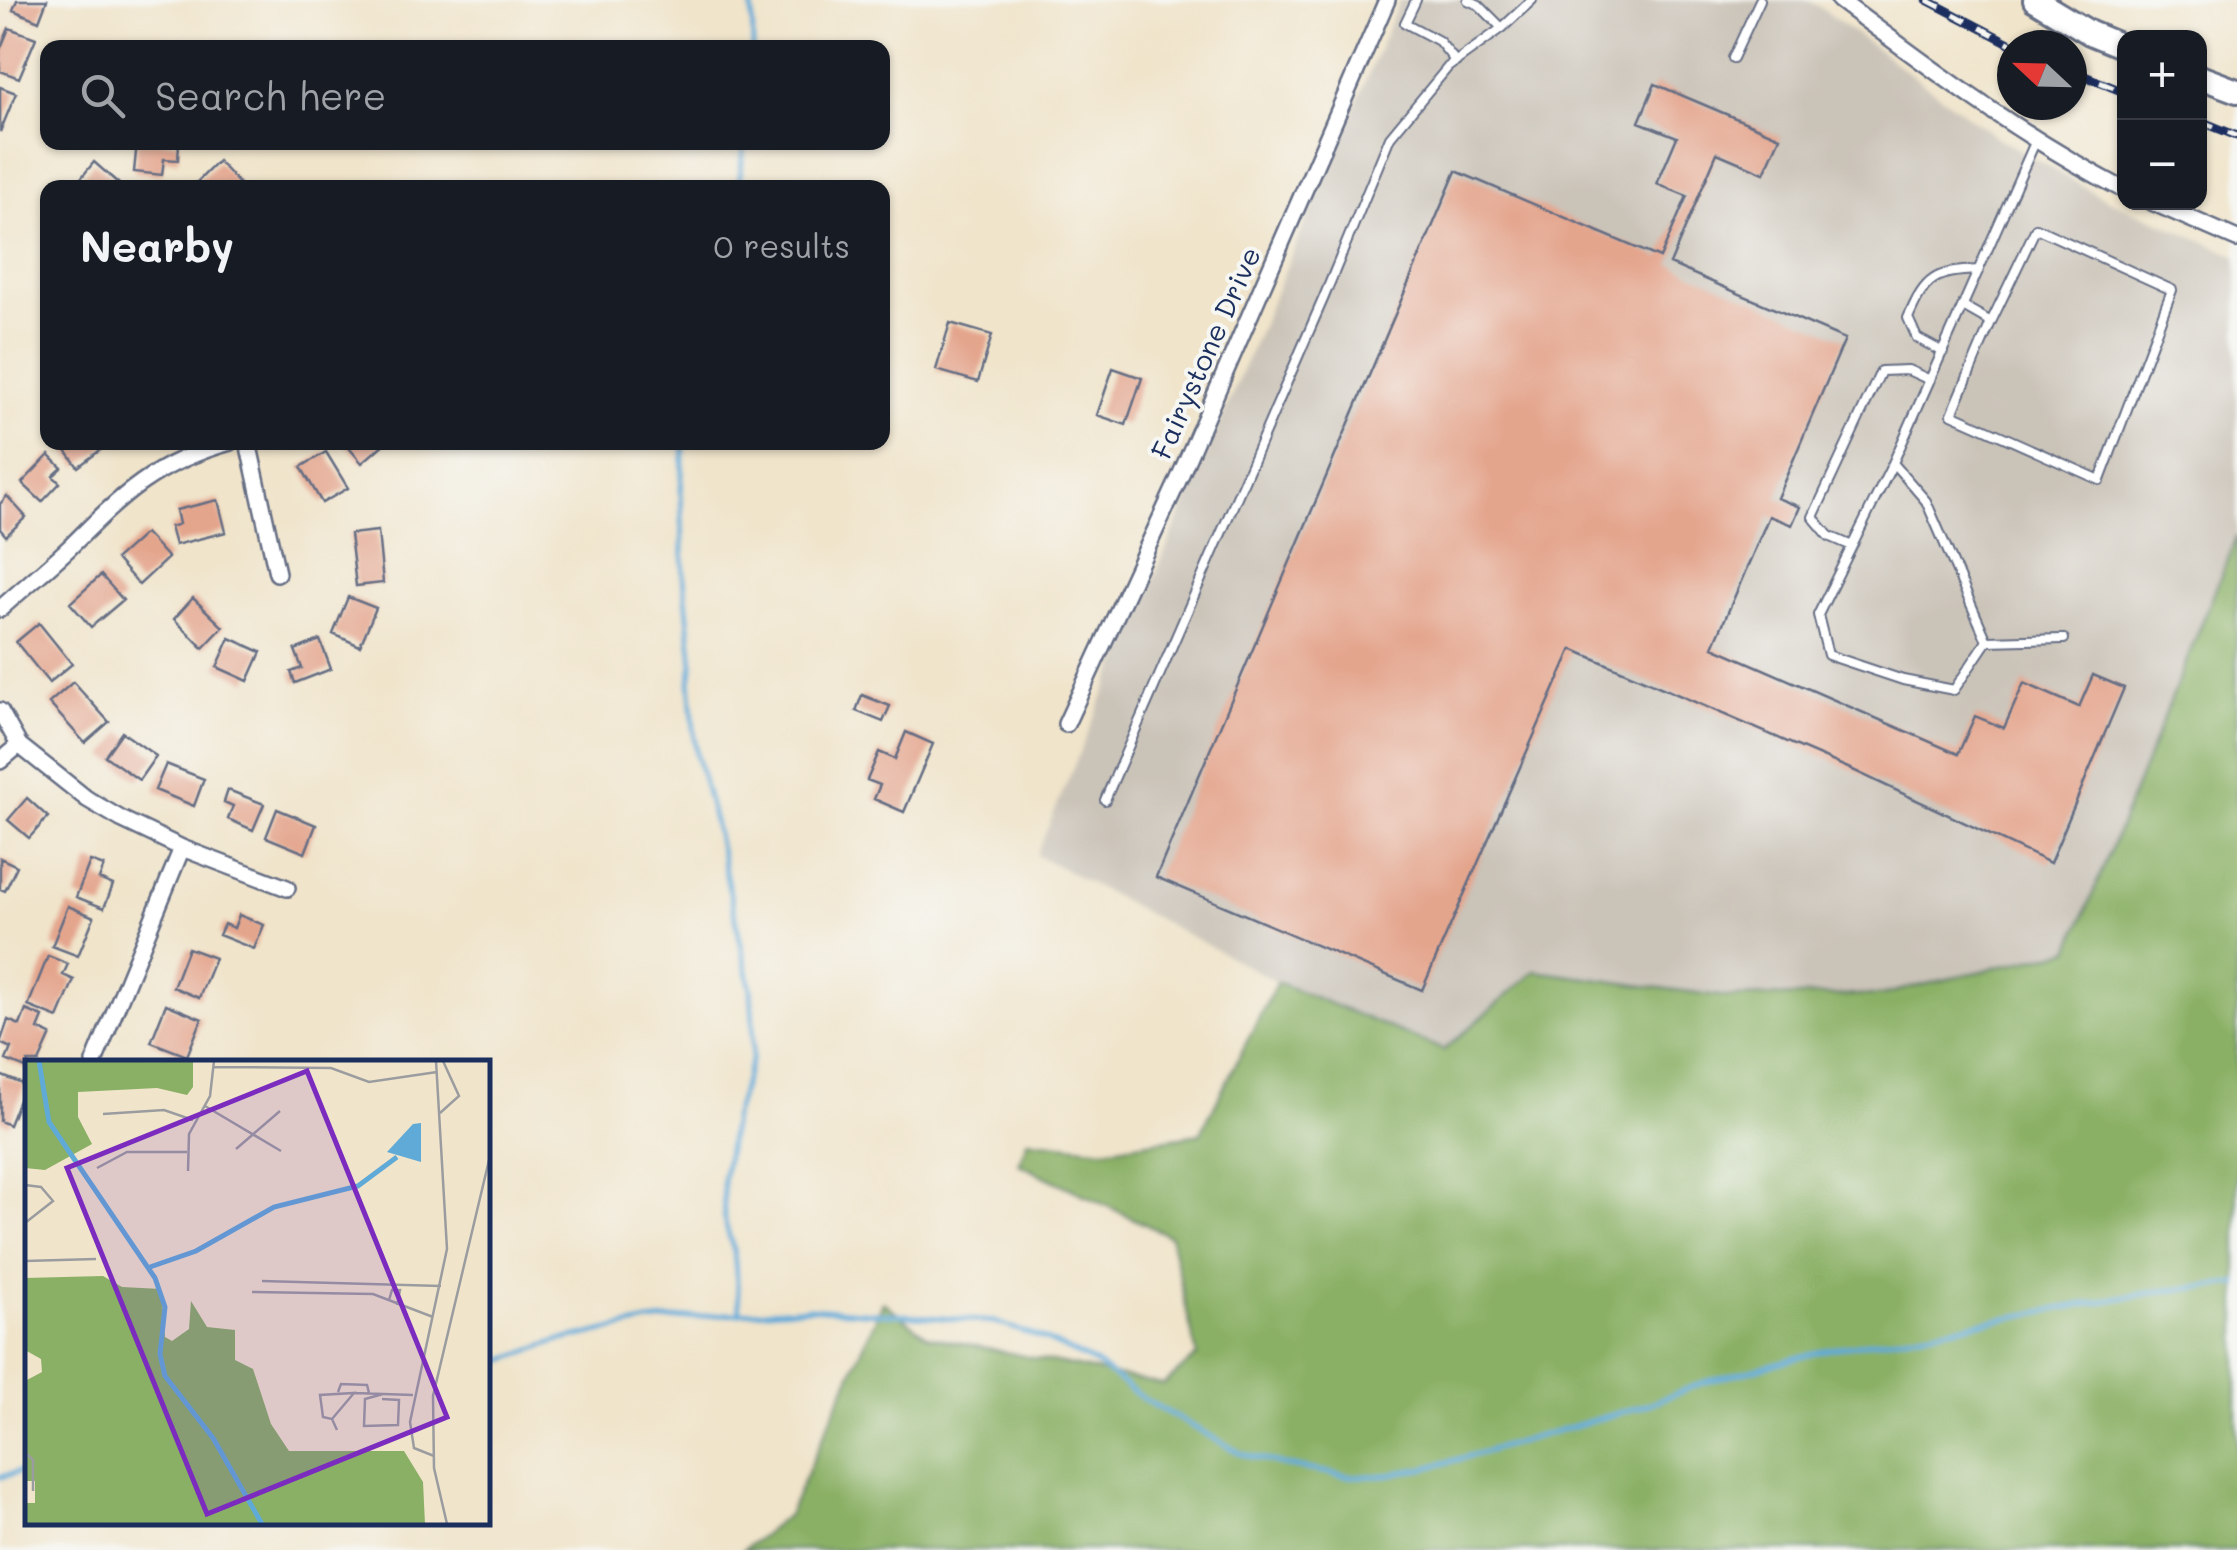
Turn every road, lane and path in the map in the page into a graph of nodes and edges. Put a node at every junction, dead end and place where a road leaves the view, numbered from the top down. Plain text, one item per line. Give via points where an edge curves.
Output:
1 (1387, 0) edge
2 (1416, 0) edge
3 (1468, 0) edge
4 (1532, 0) edge
5 (1760, 0) edge
6 (1839, 0) edge
7 (2035, 0) edge
8 (1502, 28) junction
9 (2117, 45) edge
10 (1732, 58) dead end
11 (1456, 62) junction
12 (2207, 80) edge
13 (2237, 91) edge
14 (2036, 140) junction
15 (2117, 186) edge
16 (2170, 210) edge
17 (2237, 239) edge
18 (1979, 270) junction
19 (1963, 306) junction
20 (1991, 322) junction
21 (1943, 352) junction
22 (1930, 380) junction
23 (205, 450) edge
24 (250, 450) edge
25 (1893, 463) junction
26 (1852, 546) junction
27 (278, 573) dead end
28 (0, 609) edge
29 (2064, 640) dead end
30 (1987, 641) junction
31 (0, 711) edge
32 (1066, 724) dead end
33 (19, 745) junction
34 (0, 761) edge
35 (1105, 800) dead end
36 (182, 848) junction
37 (287, 888) dead end
38 (95, 1060) edge

1 - 32 street, Fairystone Drive
2 - 11 lane via 1405,23 1438,41
3 - 8 lane
4 - 8 lane
5 - 10 lane
6 - 14 street
7 - 9 main road
8 - 11 lane
11 - 35 lane via 1390,137
12 - 13 main road
14 - 15 street
14 - 18 lane
16 - 17 street
18 - 19 lane
18 - 21 lane via 1940,272 1920,290 1908,318 1917,338
19 - 20 lane
19 - 21 lane
20 - 20 lane via 1952,414 2100,480 2172,290 2036,228
21 - 22 lane
22 - 25 lane
22 - 26 lane via 1908,370 1881,371 1814,517 1829,536
23 - 28 street via 111,504
24 - 27 street
25 - 26 lane
25 - 30 lane via 1926,501
26 - 30 lane via 1818,614 1828,655 1954,690
29 - 30 lane
31 - 33 street
33 - 34 street
33 - 36 street via 87,799
36 - 37 street
36 - 38 street

